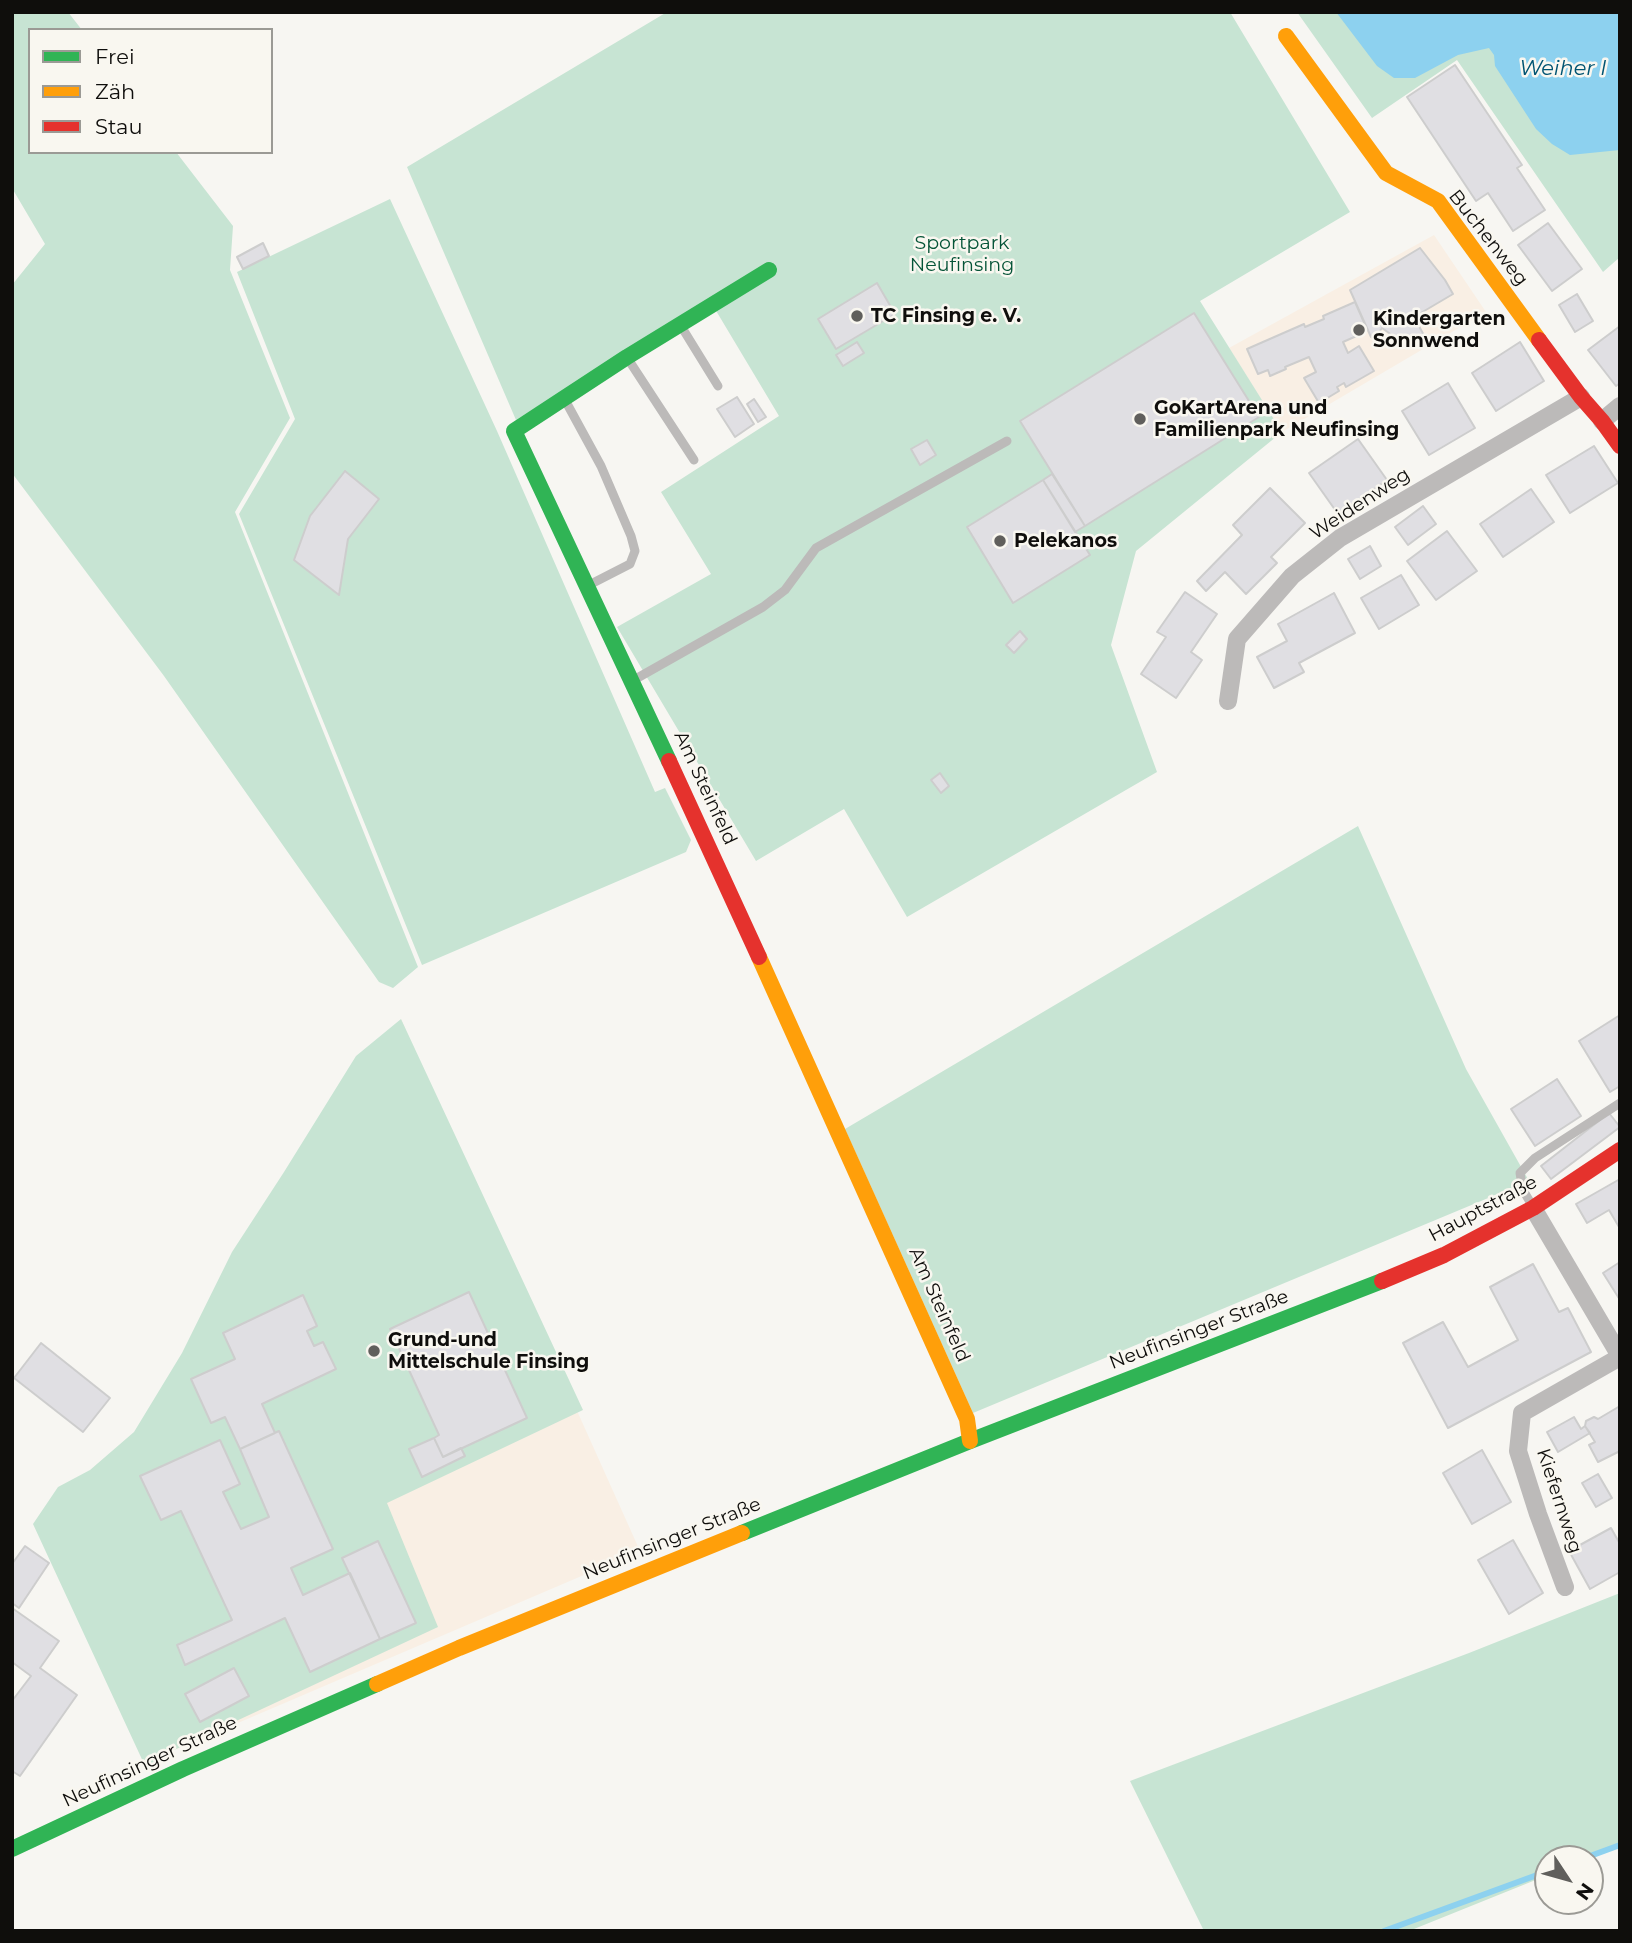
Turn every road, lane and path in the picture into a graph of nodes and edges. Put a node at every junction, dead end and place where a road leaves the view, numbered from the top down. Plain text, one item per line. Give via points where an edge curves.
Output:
1 (1286, 36) dead end
2 (769, 270) dead end
3 (680, 324) junction
4 (627, 357) junction
5 (718, 386) dead end
6 (1581, 397) junction
7 (564, 399) junction
8 (1620, 406) edge
9 (1602, 421) junction
10 (1007, 440) dead end
11 (1620, 446) edge
12 (694, 460) dead end
13 (586, 586) junction
14 (631, 682) junction
15 (1228, 701) dead end
16 (1620, 1103) edge
17 (1620, 1150) edge
18 (1534, 1209) junction
19 (1358, 1291) joint
20 (1618, 1351) edge
21 (970, 1441) junction
22 (1565, 1587) dead end
23 (12, 1849) edge

1 - 6 street, Buchenweg via 1387,173 1438,201
2 - 3 street, Am Steinfeld
3 - 4 street, Am Steinfeld
3 - 5 lane
4 - 7 street, Am Steinfeld
4 - 12 lane
6 - 9 street, Buchenweg
6 - 15 street, Weidenweg via 1340,538 1292,576 1237,639
7 - 13 street, Am Steinfeld via 514,431
7 - 13 lane via 601,466 635,551 630,564
8 - 9 street
9 - 11 street, Buchenweg
10 - 14 lane via 816,548 785,590 764,607
13 - 14 street, Am Steinfeld
14 - 21 street, Am Steinfeld via 962,1407
16 - 18 lane via 1535,1158 1520,1173
17 - 18 street, Hauptstraße
18 - 19 street, Hauptstraße via 1444,1255
18 - 20 street
19 - 21 street, Neufinsinger Straße
20 - 22 street, Kiefernweg via 1522,1413 1518,1451
21 - 23 street, Neufinsinger Straße via 452,1651

